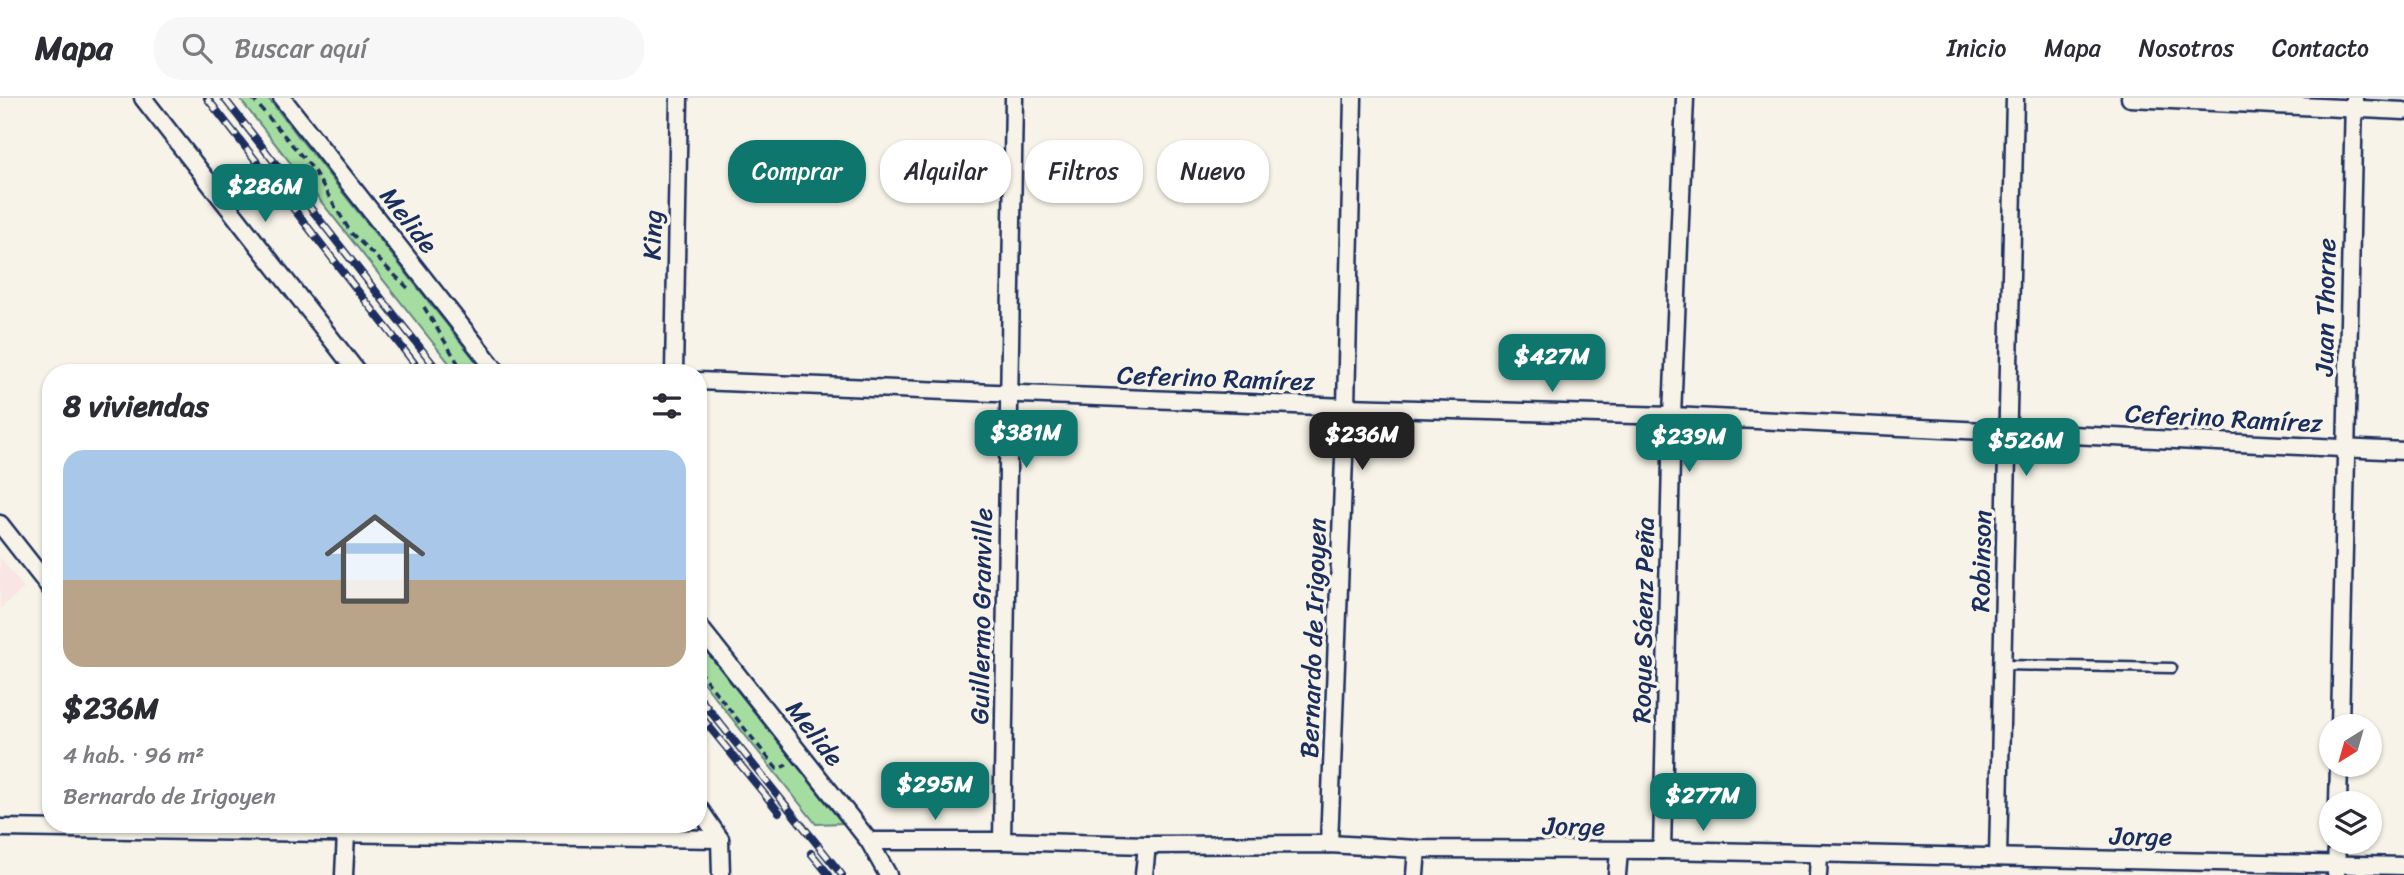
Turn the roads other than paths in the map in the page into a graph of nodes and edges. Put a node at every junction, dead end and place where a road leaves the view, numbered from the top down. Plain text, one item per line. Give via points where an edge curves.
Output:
1 (143, 98) edge
2 (282, 98) edge
3 (679, 98) edge
4 (1014, 98) edge
5 (1353, 98) edge
6 (1685, 98) edge
7 (2015, 98) edge
8 (2130, 98) edge
9 (2353, 103) edge
10 (2404, 111) edge
11 (351, 364) edge
12 (491, 364) edge
13 (674, 364) edge
14 (707, 381) edge
15 (1009, 394) junction
16 (1346, 407) junction
17 (1672, 416) junction
18 (2008, 431) junction
19 (2347, 449) junction
20 (2404, 451) edge
21 (0, 524) edge
22 (42, 578) edge
23 (707, 636) edge
24 (2003, 665) junction
25 (2172, 667) dead end
26 (2340, 714) edge
27 (707, 820) edge
28 (0, 828) edge
29 (42, 828) edge
30 (328, 833) edge
31 (346, 834) junction
32 (720, 839) junction
33 (869, 841) junction
34 (1002, 841) junction
35 (1329, 844) junction
36 (1147, 845) junction
37 (1417, 849) junction
38 (1662, 850) junction
39 (1619, 851) junction
40 (1819, 854) junction
41 (1998, 857) junction
42 (2404, 866) edge
43 (2336, 870) edge
44 (344, 875) edge
45 (721, 875) edge
46 (888, 875) edge
47 (1144, 875) edge
48 (1415, 875) edge
49 (1617, 875) edge
50 (1818, 875) edge

1 - 11 street
2 - 12 street, Melide
3 - 13 street, King
4 - 15 street, Guillermo Granville
5 - 16 street, Bernardo de Irigoyen
6 - 17 street, Roque Sáenz Peña
7 - 18 street, Robinson
8 - 9 street
9 - 10 street
9 - 19 street, Juan Thorne
14 - 15 street, Ceferino Ramírez
15 - 16 street, Ceferino Ramírez
15 - 34 street, Guillermo Granville
16 - 17 street, Ceferino Ramírez
16 - 35 street, Bernardo de Irigoyen
17 - 18 street, Ceferino Ramírez
17 - 38 street, Roque Sáenz Peña
18 - 19 street, Ceferino Ramírez
18 - 24 street, Robinson
19 - 20 street, Ceferino Ramírez
19 - 26 street, Juan Thorne
21 - 22 street
23 - 33 street, Melide
24 - 25 lane
24 - 41 street, Robinson
27 - 32 street
28 - 29 street
30 - 31 street
31 - 32 street
31 - 44 street
32 - 45 street
33 - 34 street, Jorge
33 - 46 street, Melide
34 - 36 street, Jorge
35 - 36 street, Jorge
35 - 37 street, Jorge
36 - 47 street
37 - 39 street, Jorge
37 - 48 street
38 - 39 street, Jorge
38 - 40 street, Jorge
39 - 49 street
40 - 41 street, Jorge
40 - 50 street
41 - 43 street, Jorge
42 - 43 street, Jorge

